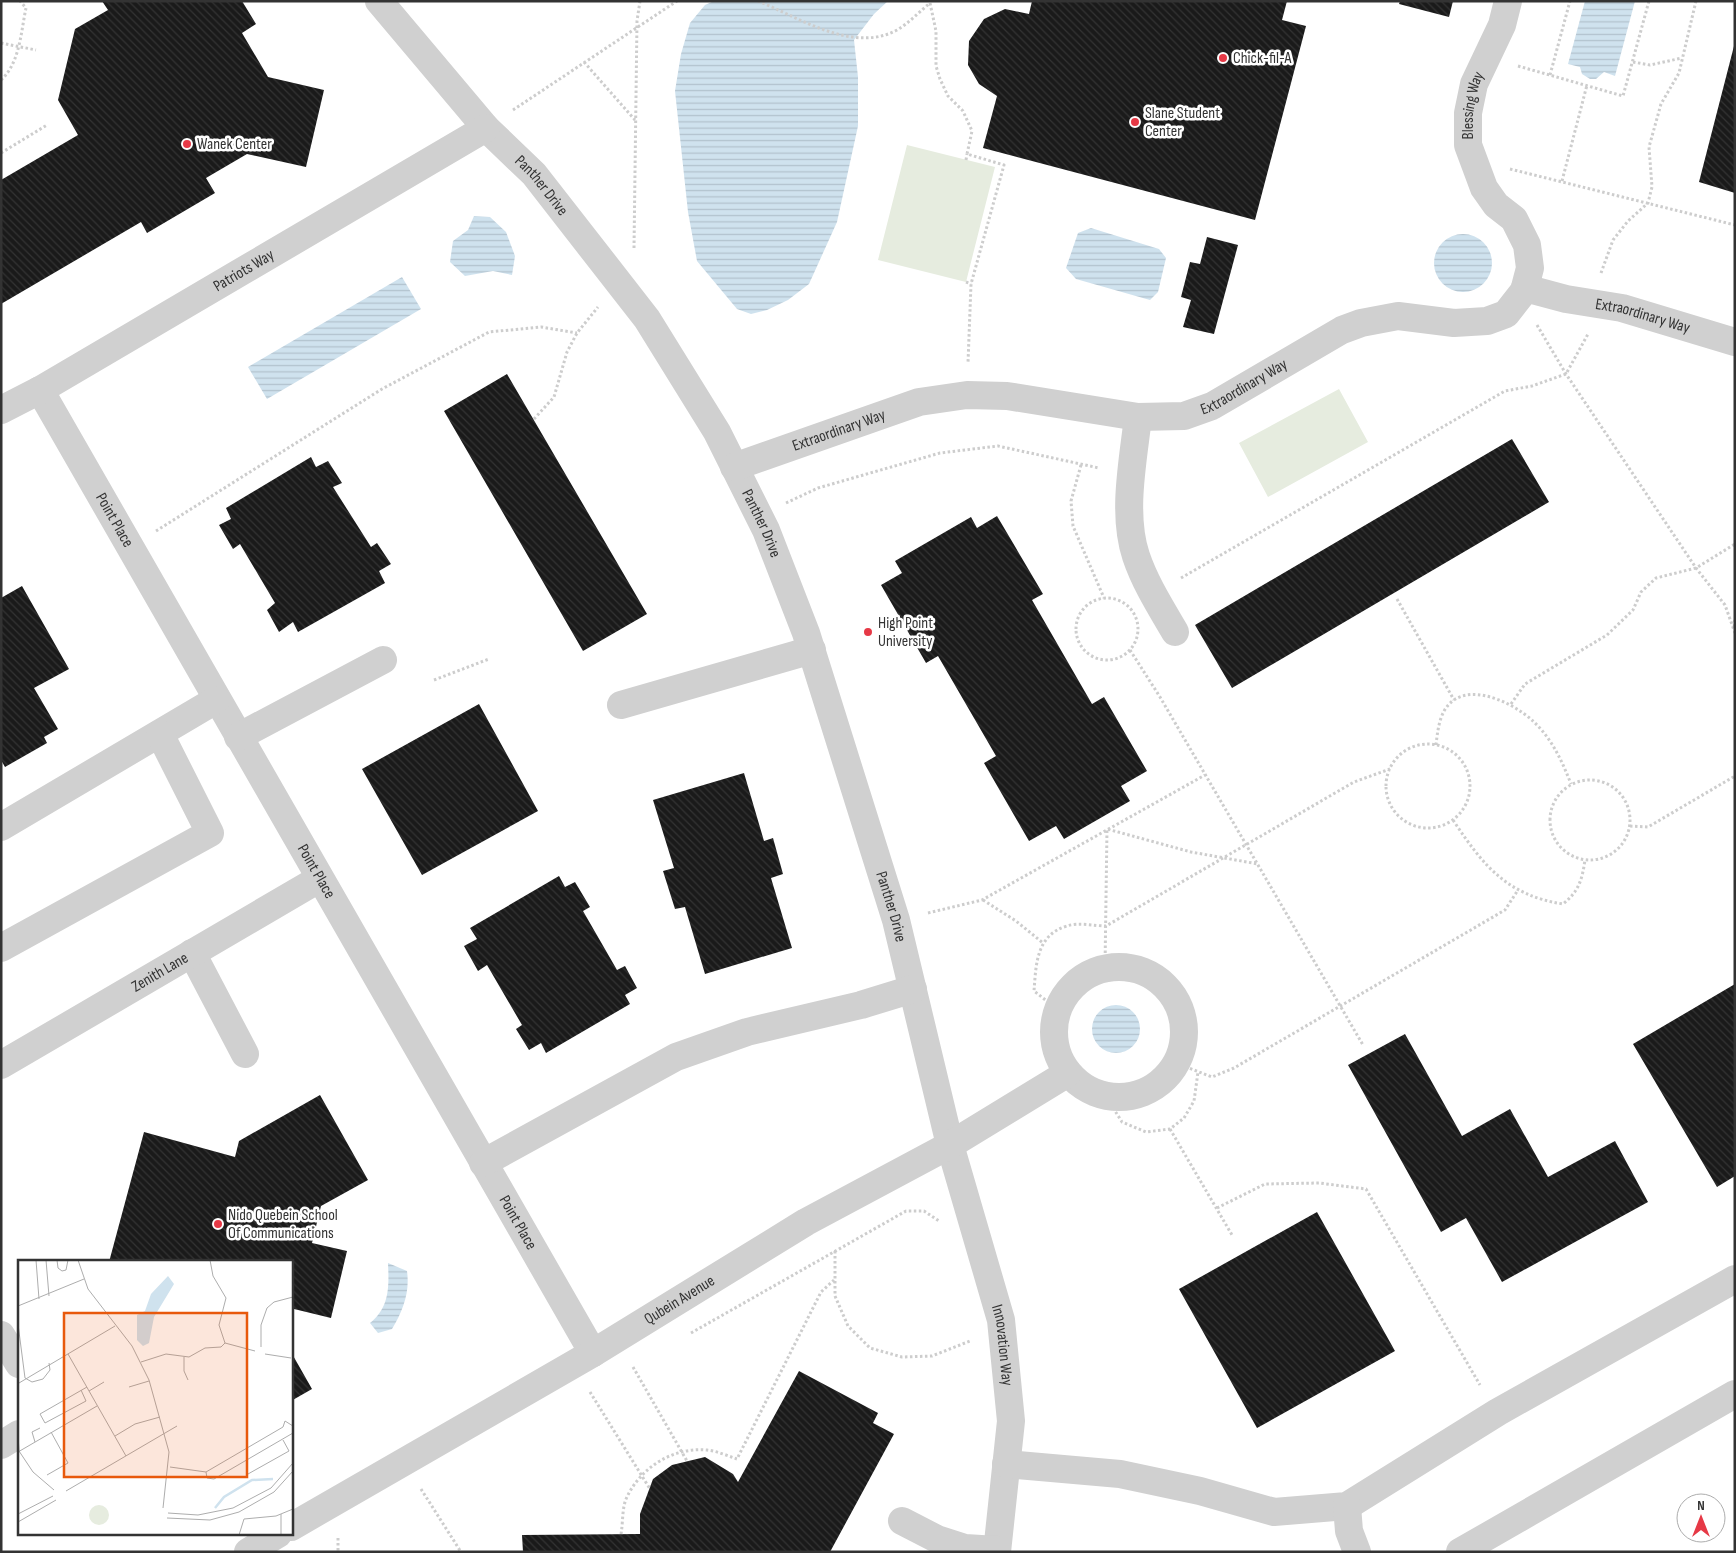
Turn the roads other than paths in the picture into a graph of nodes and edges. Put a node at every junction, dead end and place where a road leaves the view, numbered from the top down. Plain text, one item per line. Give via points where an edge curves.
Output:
1 (379, 1) edge
2 (1508, 1) edge
3 (486, 128) junction
4 (1522, 292) junction
5 (1735, 342) edge
6 (40, 390) junction
7 (1, 410) edge
8 (1138, 418) junction
9 (734, 466) junction
10 (1175, 632) dead end
11 (812, 650) junction
12 (383, 660) dead end
13 (216, 700) junction
14 (621, 705) dead end
15 (160, 734) junction
16 (238, 737) junction
17 (1, 827) edge
18 (319, 879) junction
19 (1, 948) edge
20 (192, 953) junction
21 (912, 989) junction
22 (245, 1054) dead end
23 (1, 1065) edge
24 (1068, 1073) junction
25 (950, 1145) junction
26 (483, 1163) junction
27 (1735, 1279) edge
28 (1, 1335) edge
29 (593, 1353) junction
30 (18, 1362) edge
31 (1735, 1394) edge
32 (18, 1435) edge
33 (1, 1445) edge
34 (1006, 1464) junction
35 (1347, 1506) junction
36 (902, 1521) dead end
37 (292, 1526) edge
38 (275, 1536) edge
39 (997, 1551) edge
40 (248, 1552) edge
41 (1357, 1552) edge
42 (1460, 1552) edge

1 - 3 street, Panther Drive
2 - 4 street, Blessing Way via 1502,25 1474,84 1468,113 1468,145 1484,188 1496,205 1514,219 1527,245 1530,268
3 - 6 street, Patriots Way
3 - 9 street, Panther Drive via 534,174 647,319 717,432
4 - 5 street, Extraordinary Way via 1622,308
4 - 8 street, Extraordinary Way via 1506,314 1488,321 1454,323 1398,316 1361,323 1342,330 1204,410 1184,416
6 - 7 street, Patriots Way
6 - 13 street, Point Place
8 - 9 street, Extraordinary Way via 1007,396 967,395 919,402
8 - 10 street via 1131,518 1136,555
9 - 11 street, Panther Drive via 759,516
11 - 14 street
11 - 21 street, Panther Drive via 896,920
12 - 16 street
13 - 15 street
13 - 16 street, Point Place
15 - 17 street
15 - 19 street via 210,833
16 - 18 street, Point Place
18 - 20 street, Zenith Lane
18 - 26 street, Point Place
20 - 22 street
20 - 23 street, Zenith Lane
21 - 25 street, Panther Drive
21 - 26 street via 861,1005 747,1032 676,1057
24 - 24 street via 1059,1059 1053,1026 1057,1009 1068,990 1085,976 1105,968 1126,966 1147,972 1165,984 1177,1001 1184,1021 1187,1067 1138,1094 1122,1096 1105,1095 1085,1087
24 - 25 street, Qubein Avenue
25 - 29 street, Qubein Avenue via 806,1222
25 - 34 street, Innovation Way via 1001,1320 1011,1421
26 - 29 street, Point Place
27 - 35 street via 1498,1412
28 - 30 street
29 - 37 street, Qubein Avenue
31 - 42 street
32 - 33 street
34 - 35 street via 1120,1474 1200,1491 1274,1512
34 - 39 street, Innovation Way
35 - 41 street
36 - 39 street via 937,1539 965,1548
38 - 40 street

